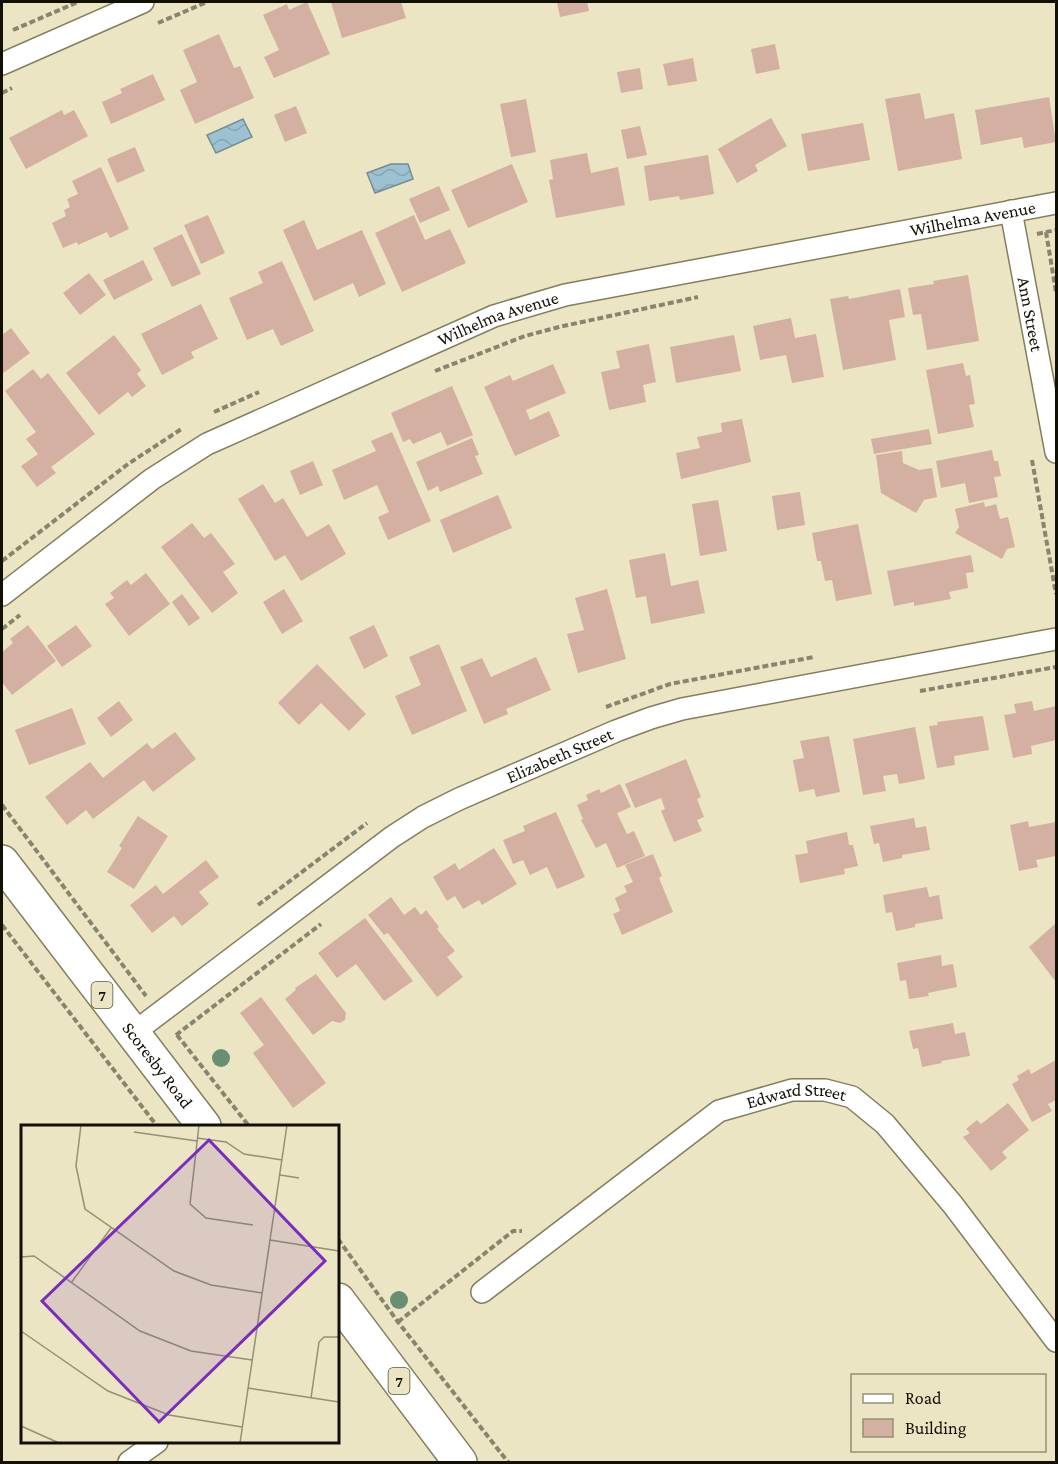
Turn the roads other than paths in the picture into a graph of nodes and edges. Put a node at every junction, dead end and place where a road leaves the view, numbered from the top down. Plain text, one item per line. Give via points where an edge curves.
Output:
1 (143, 2) edge
2 (2, 64) edge
3 (1056, 203) edge
4 (1011, 211) junction
5 (1056, 452) edge
6 (2, 595) edge
7 (1056, 639) edge
8 (2, 862) edge
9 (132, 1034) junction
10 (203, 1125) edge
11 (482, 1292) dead end
12 (339, 1303) edge
13 (1056, 1341) edge
14 (156, 1443) edge
15 (129, 1462) edge
16 (460, 1462) edge

1 - 2 street
3 - 4 street, Wilhelma Avenue
4 - 5 street, Ann Street
4 - 6 street, Wilhelma Avenue via 565,295 494,316 207,444 152,479
7 - 9 street, Elizabeth Street via 682,710 616,731 423,817
8 - 9 main road, Scoresby Road / 7
9 - 10 main road, Scoresby Road / 7
11 - 13 street, Edward Street via 719,1111 792,1090 825,1090 852,1097 885,1124
12 - 16 main road, 7
14 - 15 street

